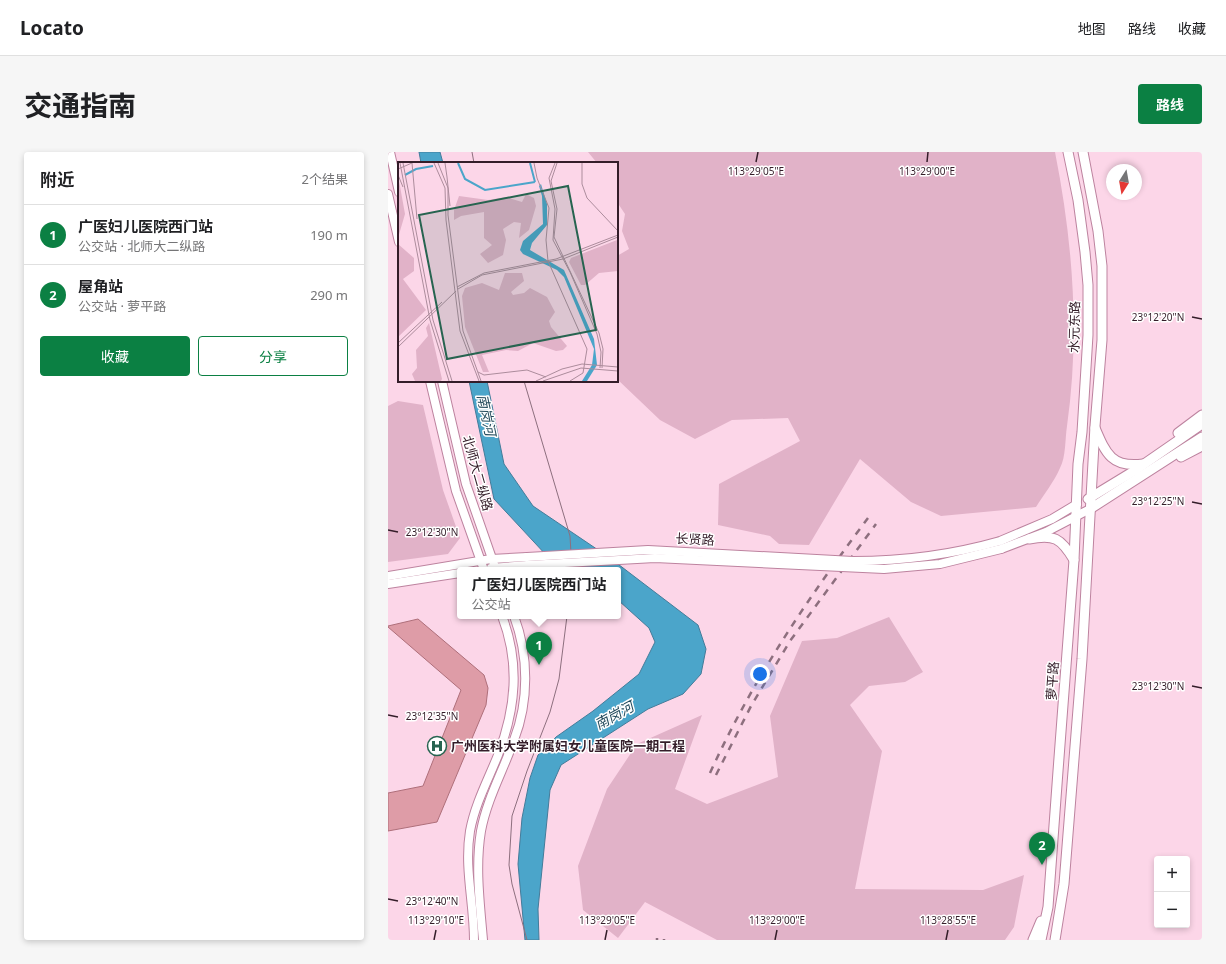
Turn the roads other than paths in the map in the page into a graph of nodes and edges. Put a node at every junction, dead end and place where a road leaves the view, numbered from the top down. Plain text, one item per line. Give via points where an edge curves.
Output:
1 (390, 152) edge
2 (1068, 152) edge
3 (1083, 152) edge
4 (390, 163) edge
5 (398, 189) edge
6 (388, 194) edge
7 (398, 238) edge
8 (430, 382) edge
9 (442, 382) edge
10 (1202, 415) edge
11 (1202, 424) edge
12 (1095, 426) junction
13 (1202, 437) edge
14 (1202, 446) edge
15 (1146, 463) junction
16 (1127, 486) junction
17 (1091, 497) junction
18 (1077, 504) junction
19 (1090, 509) junction
20 (1076, 517) junction
21 (1029, 539) junction
22 (1000, 545) junction
23 (491, 559) junction
24 (1074, 560) junction
25 (480, 561) junction
26 (528, 561) junction
27 (481, 567) edge
28 (495, 567) edge
29 (504, 567) edge
30 (457, 573) edge
31 (388, 576) edge
32 (388, 584) edge
33 (503, 619) edge
34 (515, 619) edge
35 (1048, 907) junction
36 (474, 940) edge
37 (483, 940) edge
38 (1033, 940) edge
39 (1041, 940) edge
40 (1055, 940) edge

1 - 4 street
2 - 18 main road, 水元东路 via 1083,232 1088,285 1088,335
3 - 12 main road via 1102,266 1102,340
4 - 5 street
6 - 7 street
8 - 25 street, 北师大二纵路 via 456,491
9 - 23 street, 北师大二纵路 via 466,484
10 - 15 main road
11 - 15 main road
12 - 15 main road via 1103,447 1113,459 1124,464
12 - 17 main road
13 - 16 main road
14 - 16 main road
15 - 17 main road
16 - 19 main road
17 - 18 main road
17 - 19 main road
18 - 20 main road, 萝平路
18 - 22 street
19 - 20 street
19 - 40 main road via 1089,557 1064,884
20 - 21 street
20 - 24 main road, 萝平路
21 - 22 street
21 - 24 main road via 1046,537 1059,540
22 - 26 street, 长贤路, bridge via 893,560 853,561 648,550
23 - 25 street, 长贤路
23 - 26 street, 长贤路
23 - 28 street, 北师大二纵路
24 - 35 main road, 萝平路
25 - 27 street, 北师大二纵路
25 - 31 street, 长贤路
26 - 29 street, 长贤路
30 - 32 street
33 - 36 street via 509,633 514,661 513,707 499,754 478,801 470,830 467,856
34 - 37 street via 525,668 525,692 520,724 492,792 481,831 478,877
35 - 38 main road
35 - 39 main road, 萝平路

